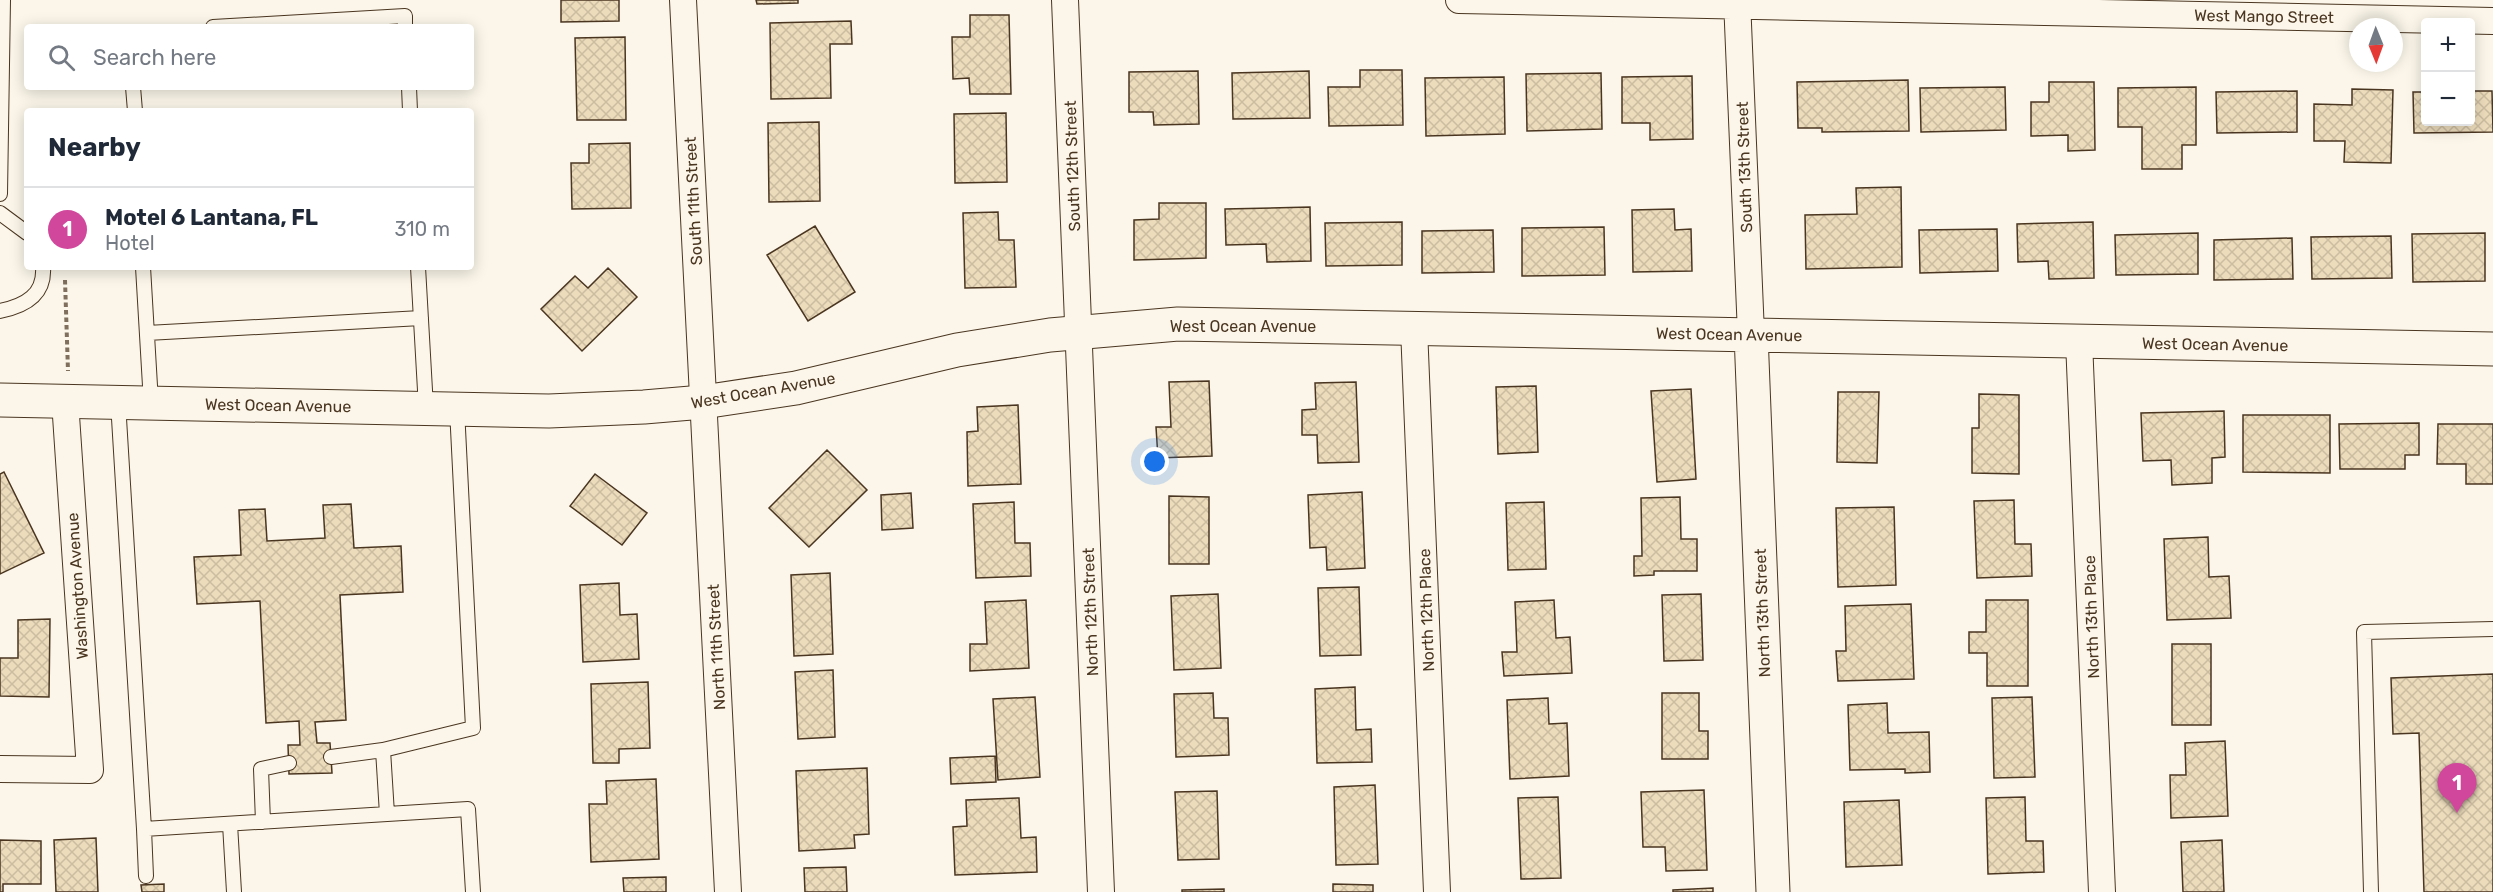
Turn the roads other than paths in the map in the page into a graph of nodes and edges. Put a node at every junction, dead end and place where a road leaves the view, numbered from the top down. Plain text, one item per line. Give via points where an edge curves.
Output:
1 (3, 0) edge
2 (683, 0) edge
3 (1065, 0) edge
4 (1459, 0) edge
5 (1737, 3) edge
6 (2493, 21) edge
7 (265, 24) edge
8 (405, 24) edge
9 (133, 90) edge
10 (409, 90) edge
11 (135, 108) edge
12 (410, 108) edge
13 (0, 194) edge
14 (0, 213) edge
15 (24, 231) edge
16 (43, 270) edge
17 (143, 270) edge
18 (418, 270) edge
19 (0, 311) edge
20 (421, 318) junction
21 (1414, 328) junction
22 (1079, 331) junction
23 (147, 333) junction
24 (1750, 334) junction
25 (2079, 341) junction
26 (2493, 349) edge
27 (67, 387) junction
28 (0, 400) edge
29 (118, 402) junction
30 (703, 402) junction
31 (151, 403) junction
32 (441, 409) junction
33 (2493, 629) edge
34 (383, 750) junction
35 (331, 757) dead end
36 (289, 763) dead end
37 (0, 769) edge
38 (387, 814) junction
39 (263, 822) junction
40 (230, 824) junction
41 (144, 829) junction
42 (146, 876) dead end
43 (234, 892) edge
44 (473, 892) edge
45 (728, 892) edge
46 (1101, 892) edge
47 (1437, 892) edge
48 (1773, 892) edge
49 (2102, 892) edge
50 (2371, 892) edge

1 - 13 lane
2 - 30 street, South 11th Street
3 - 22 street, South 12th Street
4 - 5 street, West Mango Street
5 - 6 street, West Mango Street
5 - 24 street, South 13th Street
7 - 8 lane via 405,16
9 - 11 lane
10 - 12 lane
14 - 15 lane
16 - 19 lane via 39,292 17,308
17 - 23 lane
18 - 20 lane
20 - 23 lane
20 - 32 lane
21 - 22 street, West Ocean Avenue via 1178,324
21 - 24 street, West Ocean Avenue
21 - 47 street, North 12th Place
22 - 30 street, West Ocean Avenue via 957,350 796,388
22 - 46 street, North 12th Street
23 - 31 lane
24 - 25 street, West Ocean Avenue
24 - 48 street, North 13th Street
25 - 26 street, West Ocean Avenue
25 - 49 street, North 13th Place
27 - 28 street, West Ocean Avenue
27 - 29 street, West Ocean Avenue
27 - 37 street, Washington Avenue via 90,770
29 - 31 street, West Ocean Avenue
29 - 41 lane
30 - 32 street, West Ocean Avenue via 549,411
30 - 45 street, North 11th Street
31 - 32 street, West Ocean Avenue
32 - 34 lane via 472,728
33 - 50 lane via 2364,632
34 - 35 lane
34 - 38 lane
36 - 39 lane via 261,769
38 - 39 lane
38 - 44 lane via 468,809
39 - 40 lane
40 - 41 lane
40 - 43 lane
41 - 42 lane

